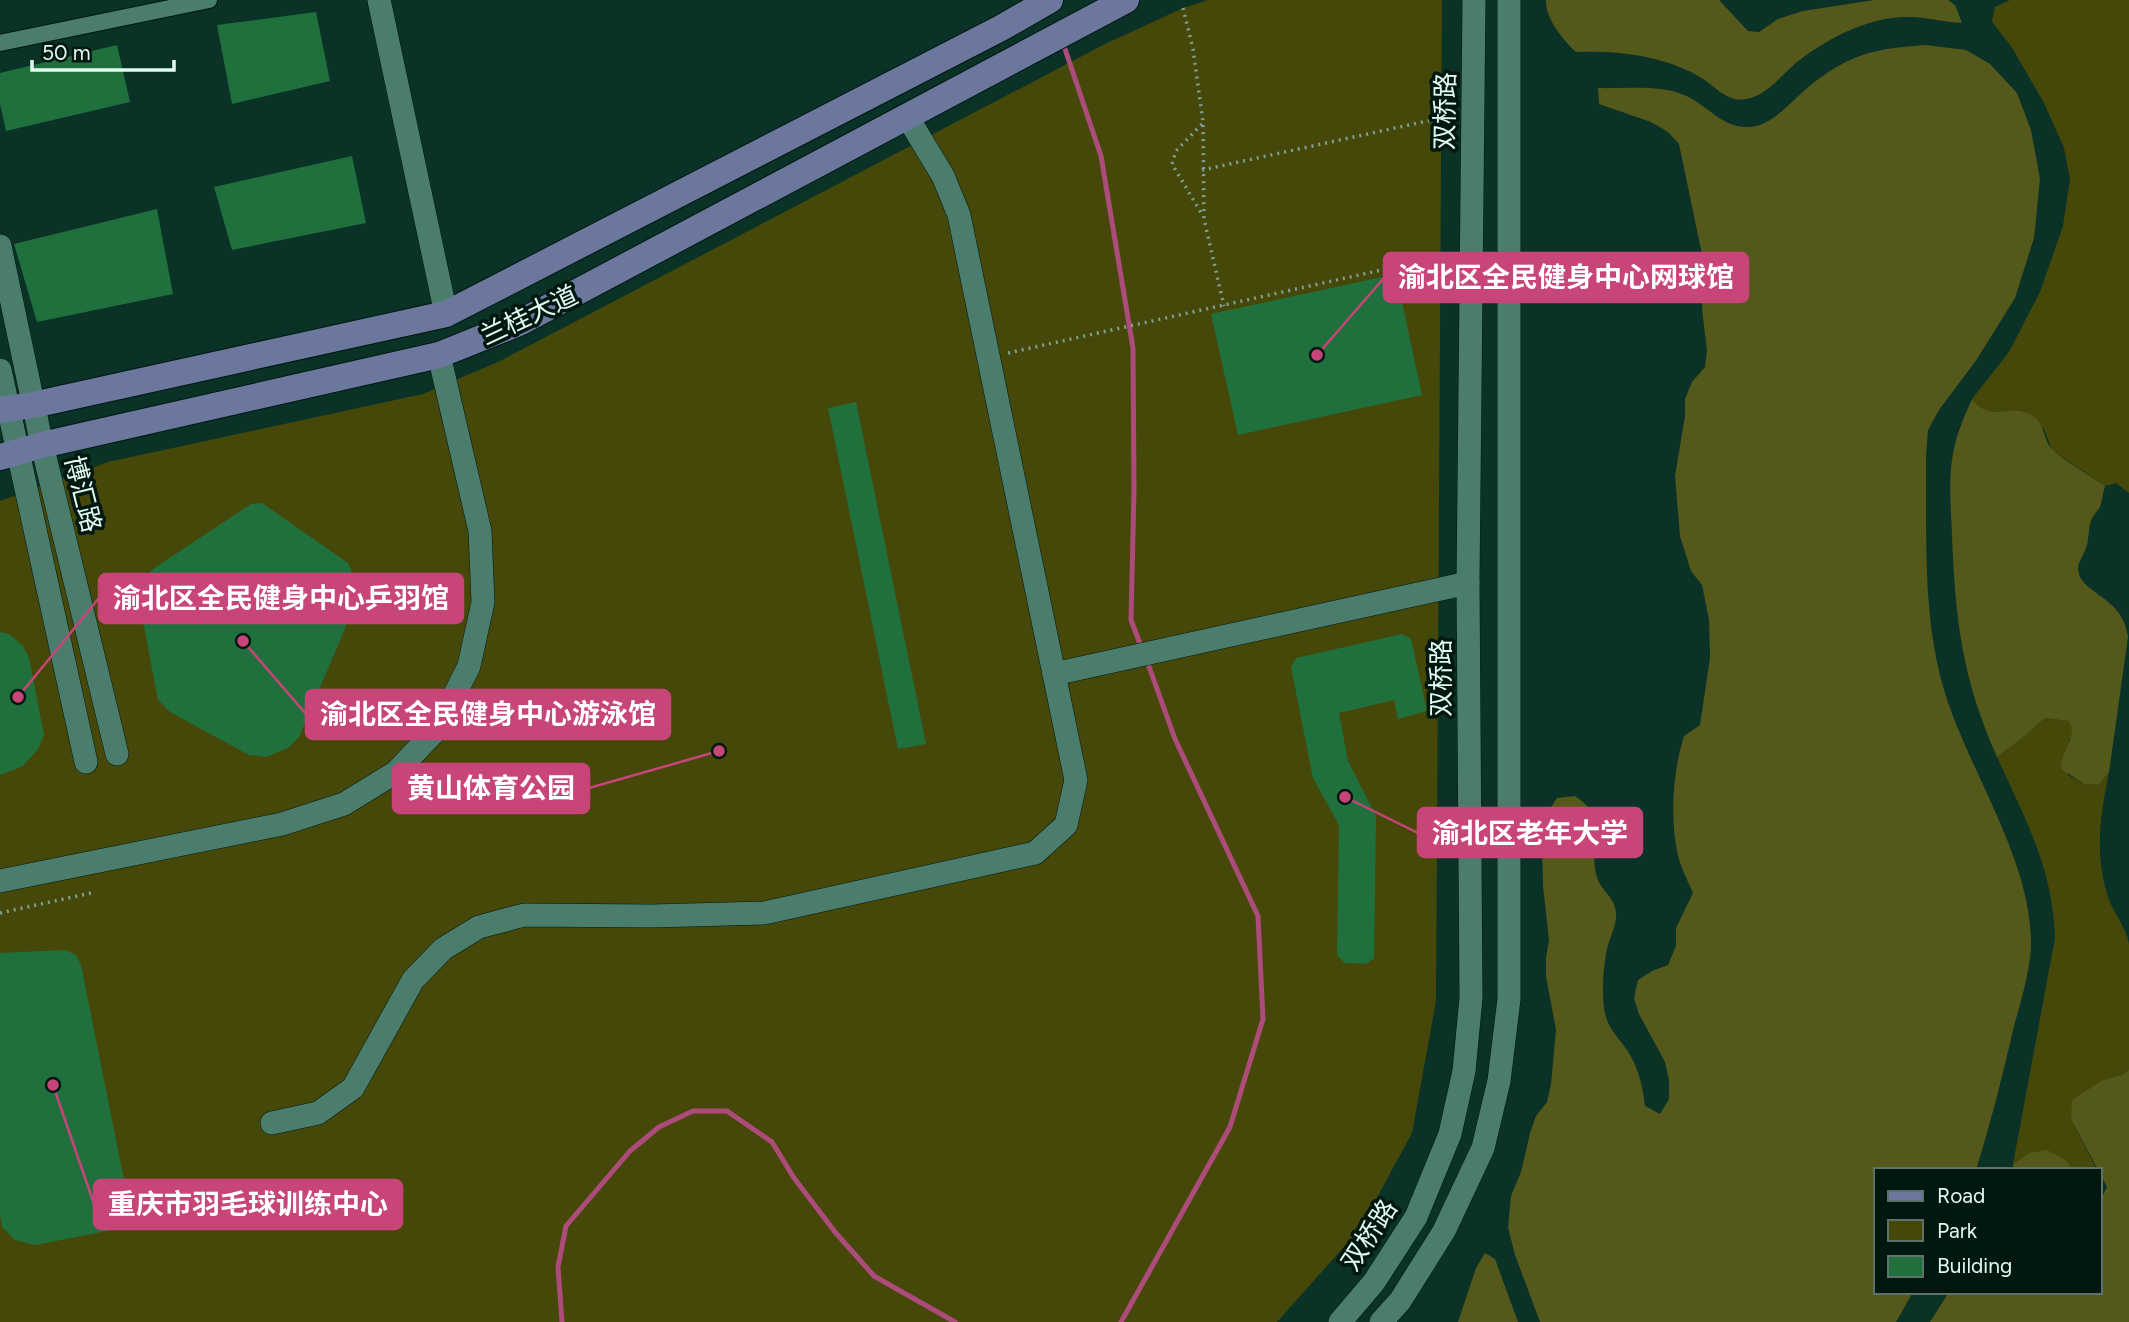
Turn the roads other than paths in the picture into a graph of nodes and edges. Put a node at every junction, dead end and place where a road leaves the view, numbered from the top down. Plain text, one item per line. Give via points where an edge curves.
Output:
1 (209, 0) edge
2 (379, 0) edge
3 (1050, 0) edge
4 (1126, 0) edge
5 (1474, 0) edge
6 (1508, 0) edge
7 (0, 43) edge
8 (908, 118) junction
9 (0, 246) edge
10 (446, 314) junction
11 (439, 355) junction
12 (0, 370) edge
13 (14, 408) edge
14 (20, 452) edge
15 (1468, 583) junction
16 (1054, 674) junction
17 (117, 754) dead end
18 (86, 762) dead end
19 (0, 881) edge
20 (272, 1123) dead end
21 (1340, 1322) edge
22 (1381, 1322) edge

1 - 7 street
2 - 10 main road
3 - 10 main road, 兰桂大道
4 - 8 main road, 兰桂大道
5 - 15 main road, 双桥路
6 - 22 main road via 1509,999 1499,1081 1483,1148 1444,1231 1400,1301
8 - 11 main road, 兰桂大道 via 519,323
8 - 16 main road via 943,176 959,215
9 - 13 main road, 博汇路
10 - 13 main road, 兰桂大道
11 - 14 main road, 兰桂大道
11 - 19 main road via 480,531 483,601 470,666 438,729 396,772 344,804 282,824
12 - 13 main road, 博汇路
13 - 14 main road, 博汇路
14 - 17 main road, 博汇路
14 - 18 main road, 博汇路
15 - 16 main road
15 - 21 main road, 双桥路 via 1471,998 1464,1072 1450,1134 1416,1217 1374,1282
16 - 20 main road via 1076,779 1066,825 1035,853 764,913 524,915 480,927 443,949 413,980 353,1088 318,1113

